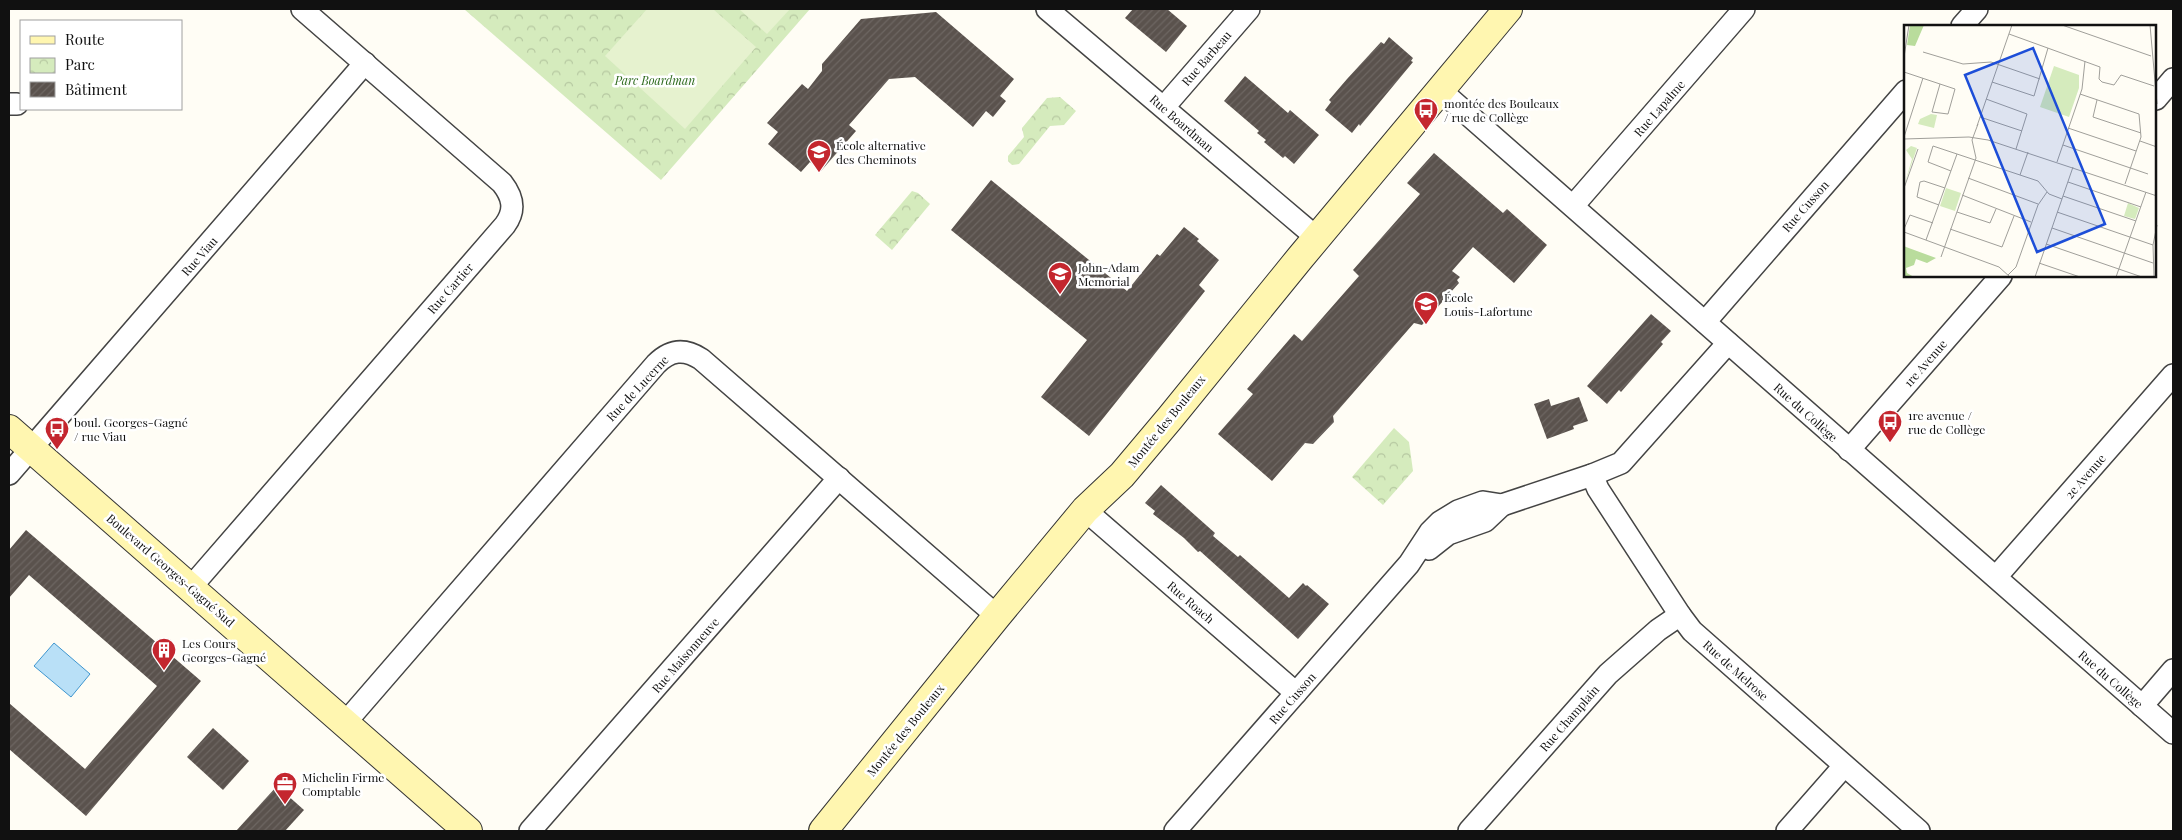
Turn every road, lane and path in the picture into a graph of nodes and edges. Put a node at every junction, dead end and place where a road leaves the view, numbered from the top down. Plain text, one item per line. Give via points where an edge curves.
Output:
1 (302, 9) edge
2 (1047, 9) edge
3 (1249, 9) edge
4 (1508, 9) edge
5 (1744, 9) edge
6 (1977, 9) edge
7 (1963, 25) edge
8 (365, 62) junction
9 (2173, 79) edge
10 (1440, 90) junction
11 (1904, 93) edge
12 (2157, 98) edge
13 (1164, 108) junction
14 (1573, 206) junction
15 (1317, 238) junction
16 (1999, 278) edge
17 (1705, 322) junction
18 (1728, 343) junction
19 (2173, 375) edge
20 (9, 429) edge
21 (32, 449) junction
22 (1849, 450) junction
23 (9, 474) edge
24 (1592, 475) junction
25 (839, 478) junction
26 (1086, 510) junction
27 (1996, 577) junction
28 (191, 587) junction
29 (1680, 615) junction
30 (997, 616) junction
31 (2173, 670) edge
32 (1296, 693) junction
33 (2142, 706) junction
34 (345, 722) junction
35 (2173, 733) edge
36 (1844, 766) junction
37 (468, 831) edge
38 (530, 831) edge
39 (823, 831) edge
40 (1175, 831) edge
41 (1469, 831) edge
42 (1787, 831) edge
43 (1918, 831) edge

1 - 8 street, Rue Cartier
2 - 13 street, Rue Boardman
3 - 13 street, Rue Barbeau
4 - 10 street, Montée des Bouleaux
5 - 14 street, Rue Lapalme
6 - 7 street
8 - 21 street, Rue Viau
8 - 28 street, Rue Cartier via 502,183 509,192 513,210 510,218
9 - 12 street
10 - 14 street, Rue du Collège
10 - 15 street, Montée des Bouleaux
11 - 17 street, Rue Cusson
13 - 15 street, Rue Boardman
14 - 17 street, Rue du Collège
15 - 26 street, Montée des Bouleaux via 1128,468
16 - 22 street, 1re Avenue
17 - 18 street, Rue du Collège
18 - 22 street, Rue du Collège
18 - 24 street, Rue Cusson via 1628,457 1614,468
19 - 27 street, 2e Avenue
20 - 21 street, Boulevard Georges-Gagné Sud
21 - 23 street, Rue Viau
21 - 28 street, Boulevard Georges-Gagné Sud
22 - 27 street, Rue du Collège
24 - 29 street, Rue de Melrose
24 - 32 street, Rue Cusson via 1502,505 1484,502 1450,516 1430,532 1409,564
25 - 30 street, Rue de Lucerne
25 - 34 street, Rue de Lucerne via 701,359 681,351 667,354
25 - 38 street, Rue Maisonneuve
26 - 30 street, Montée des Bouleaux
26 - 32 street, Rue Roach
27 - 33 street, Rue du Collège
28 - 34 street, Boulevard Georges-Gagné Sud
29 - 36 street, Rue de Melrose via 1692,631
29 - 41 street, Rue Champlain via 1608,674
30 - 39 street, Montée des Bouleaux
31 - 33 street
32 - 40 street, Rue Cusson
33 - 35 street, Rue du Collège
34 - 37 street, Boulevard Georges-Gagné Sud
36 - 42 street
36 - 43 street, Rue de Melrose

